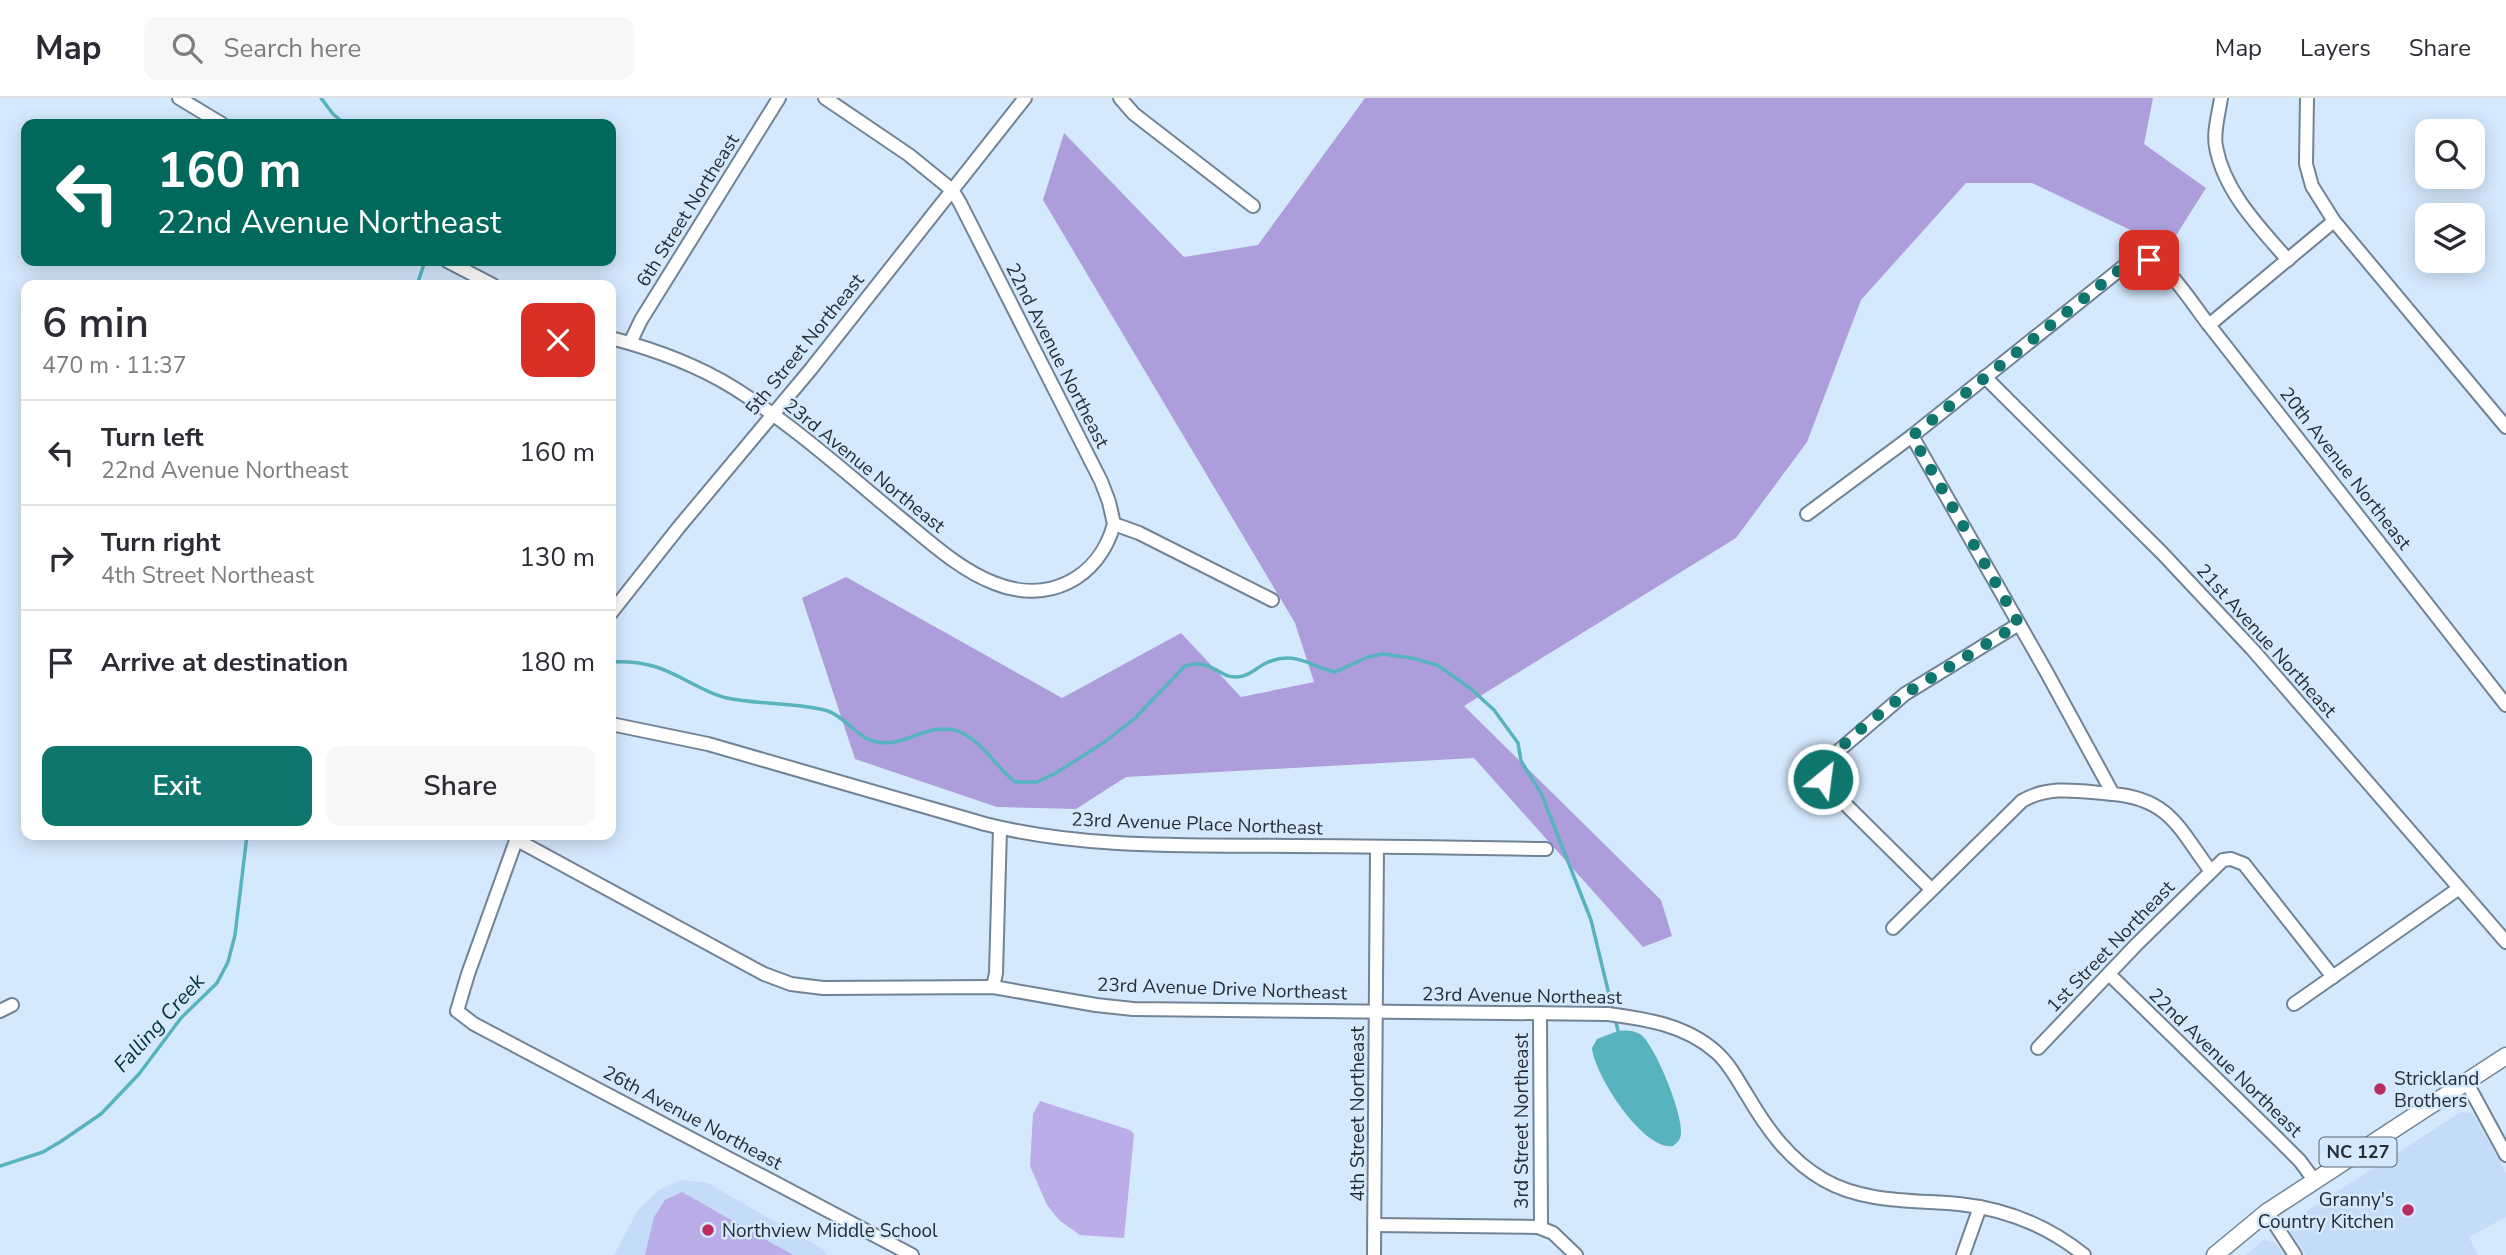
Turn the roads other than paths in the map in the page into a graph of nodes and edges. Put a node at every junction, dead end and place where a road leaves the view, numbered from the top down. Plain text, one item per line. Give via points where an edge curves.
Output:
1 (179, 98) edge
2 (779, 98) edge
3 (825, 98) edge
4 (1024, 98) edge
5 (1120, 98) edge
6 (2221, 98) edge
7 (2307, 98) edge
8 (214, 119) edge
9 (952, 190) junction
10 (1253, 206) dead end
11 (2334, 221) junction
12 (2288, 260) junction
13 (457, 266) edge
14 (483, 280) edge
15 (2210, 325) junction
16 (616, 339) edge
17 (630, 343) junction
18 (1985, 377) junction
19 (772, 415) junction
20 (2506, 426) edge
21 (1912, 436) junction
22 (1807, 514) dead end
23 (1114, 524) junction
24 (1272, 600) dead end
25 (616, 604) edge
26 (2019, 624) junction
27 (2506, 705) edge
28 (616, 725) edge
29 (2113, 794) junction
30 (1000, 828) junction
31 (517, 840) edge
32 (523, 840) edge
33 (1377, 848) junction
34 (1546, 849) dead end
35 (2210, 870) junction
36 (1931, 889) junction
37 (2458, 889) junction
38 (1893, 928) dead end
39 (2506, 942) edge
40 (2109, 974) junction
41 (2333, 977) junction
42 (993, 987) junction
43 (2294, 1004) dead end
44 (1376, 1011) junction
45 (1540, 1013) junction
46 (2038, 1048) dead end
47 (2506, 1056) edge
48 (2467, 1083) junction
49 (2506, 1155) edge
50 (2314, 1180) junction
51 (1980, 1207) junction
52 (2267, 1212) junction
53 (1375, 1225) junction
54 (1541, 1228) junction
55 (912, 1255) edge
56 (1374, 1255) edge
57 (1576, 1255) edge
58 (1964, 1255) edge
59 (2084, 1255) edge
60 (2215, 1255) edge
61 (2295, 1255) edge

1 - 8 street
2 - 17 street, 6th Street Northeast
3 - 9 street, 22nd Avenue Northeast via 889,140
4 - 9 street, 5th Street Northeast
5 - 10 street via 1134,114
6 - 12 street via 2215,145 2228,181
7 - 11 street via 2306,164 2312,186
9 - 19 street, 5th Street Northeast
9 - 23 street, 22nd Avenue Northeast via 1101,481
11 - 12 street
11 - 20 street
12 - 15 street
13 - 14 street
15 - 18 street, 20th Avenue Northeast via 2164,269 2149,260 2128,263
15 - 27 street, 20th Avenue Northeast
16 - 17 street, 23rd Avenue Northeast
17 - 19 street, 23rd Avenue Northeast via 710,375
18 - 21 street
18 - 37 street, 21st Avenue Northeast via 2253,650
19 - 23 street, 23rd Avenue Northeast via 955,561 992,583 1018,590 1047,590 1064,584 1091,569
19 - 25 street, 5th Street Northeast
21 - 22 street
21 - 26 street
23 - 24 street
26 - 29 street
26 - 36 street via 1905,694 1836,753 1822,774 1825,784
28 - 30 street, 23rd Avenue Place Northeast via 708,744
29 - 35 street via 2141,798 2162,809
29 - 36 street via 2054,789 2030,796
30 - 33 street, 23rd Avenue Place Northeast via 1110,842
30 - 42 street
31 - 55 street, 26th Avenue Northeast via 457,1011
32 - 42 street, 23rd Avenue Drive Northeast via 791,985
33 - 34 street, 23rd Avenue Place Northeast
33 - 44 street, 4th Street Northeast
35 - 40 street, 1st Street Northeast
35 - 41 street via 2222,860 2244,864
36 - 38 street
37 - 39 street, 21st Avenue Northeast
37 - 41 street
40 - 46 street, 1st Street Northeast
40 - 50 street, 22nd Avenue Northeast
41 - 43 street
42 - 44 street, 23rd Avenue Drive Northeast via 1133,1009
44 - 45 street, 23rd Avenue Northeast
44 - 53 street, 4th Street Northeast
45 - 51 street, 23rd Avenue Northeast via 1633,1017 1690,1034 1718,1053 1777,1141 1822,1179 1881,1198
45 - 54 street, 3rd Street Northeast
47 - 48 main road, NC 127
48 - 49 street
48 - 50 main road, NC 127
50 - 52 main road, NC 127
51 - 58 street
51 - 59 street, 23rd Avenue Northeast via 2030,1221
52 - 60 main road, NC 127
52 - 61 street
53 - 54 street
53 - 56 street, 4th Street Northeast
54 - 57 street

